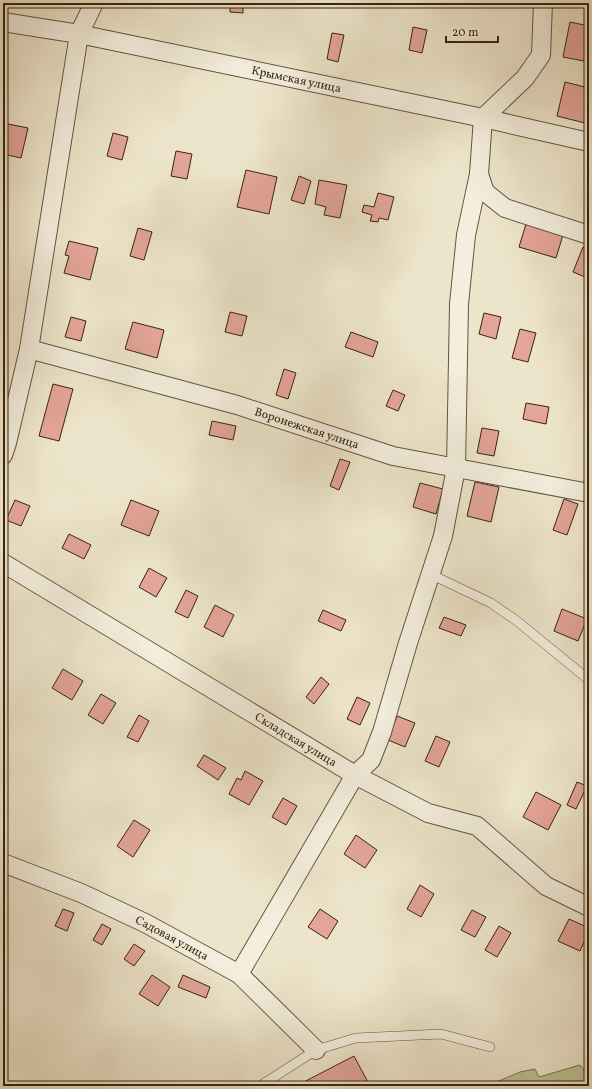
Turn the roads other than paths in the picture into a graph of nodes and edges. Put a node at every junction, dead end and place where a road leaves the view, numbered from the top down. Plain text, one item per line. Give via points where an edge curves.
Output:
1 (94, 3) edge
2 (543, 3) edge
3 (3, 22) edge
4 (79, 34) junction
5 (483, 118) junction
6 (589, 142) edge
7 (479, 174) junction
8 (589, 235) edge
9 (29, 349) junction
10 (3, 455) edge
11 (456, 468) junction
12 (589, 493) edge
13 (3, 563) edge
14 (430, 574) junction
15 (589, 680) edge
16 (355, 775) junction
17 (3, 863) edge
18 (589, 907) edge
19 (239, 974) junction
20 (490, 1047) dead end
21 (316, 1050) junction
22 (260, 1086) edge

1 - 4 street
2 - 5 street via 541,55 525,78
3 - 4 street, Крымская улица
4 - 5 street, Крымская улица
4 - 9 street
5 - 6 street, Крымская улица
5 - 7 street
7 - 8 street via 485,192 505,208
7 - 11 street via 466,235 459,304
9 - 10 street
9 - 11 street, Воронежская улица via 237,404 393,456
11 - 12 street, Воронежская улица
11 - 14 street via 443,536
13 - 16 street, Складская улица
14 - 15 lane via 491,602
14 - 16 street via 382,732 371,760
16 - 18 street, Складская улица via 428,813 477,826 546,886
16 - 19 street
17 - 19 street, Садовая улица via 88,896
19 - 21 street, Садовая улица
20 - 21 lane via 441,1034 356,1038
21 - 22 lane

